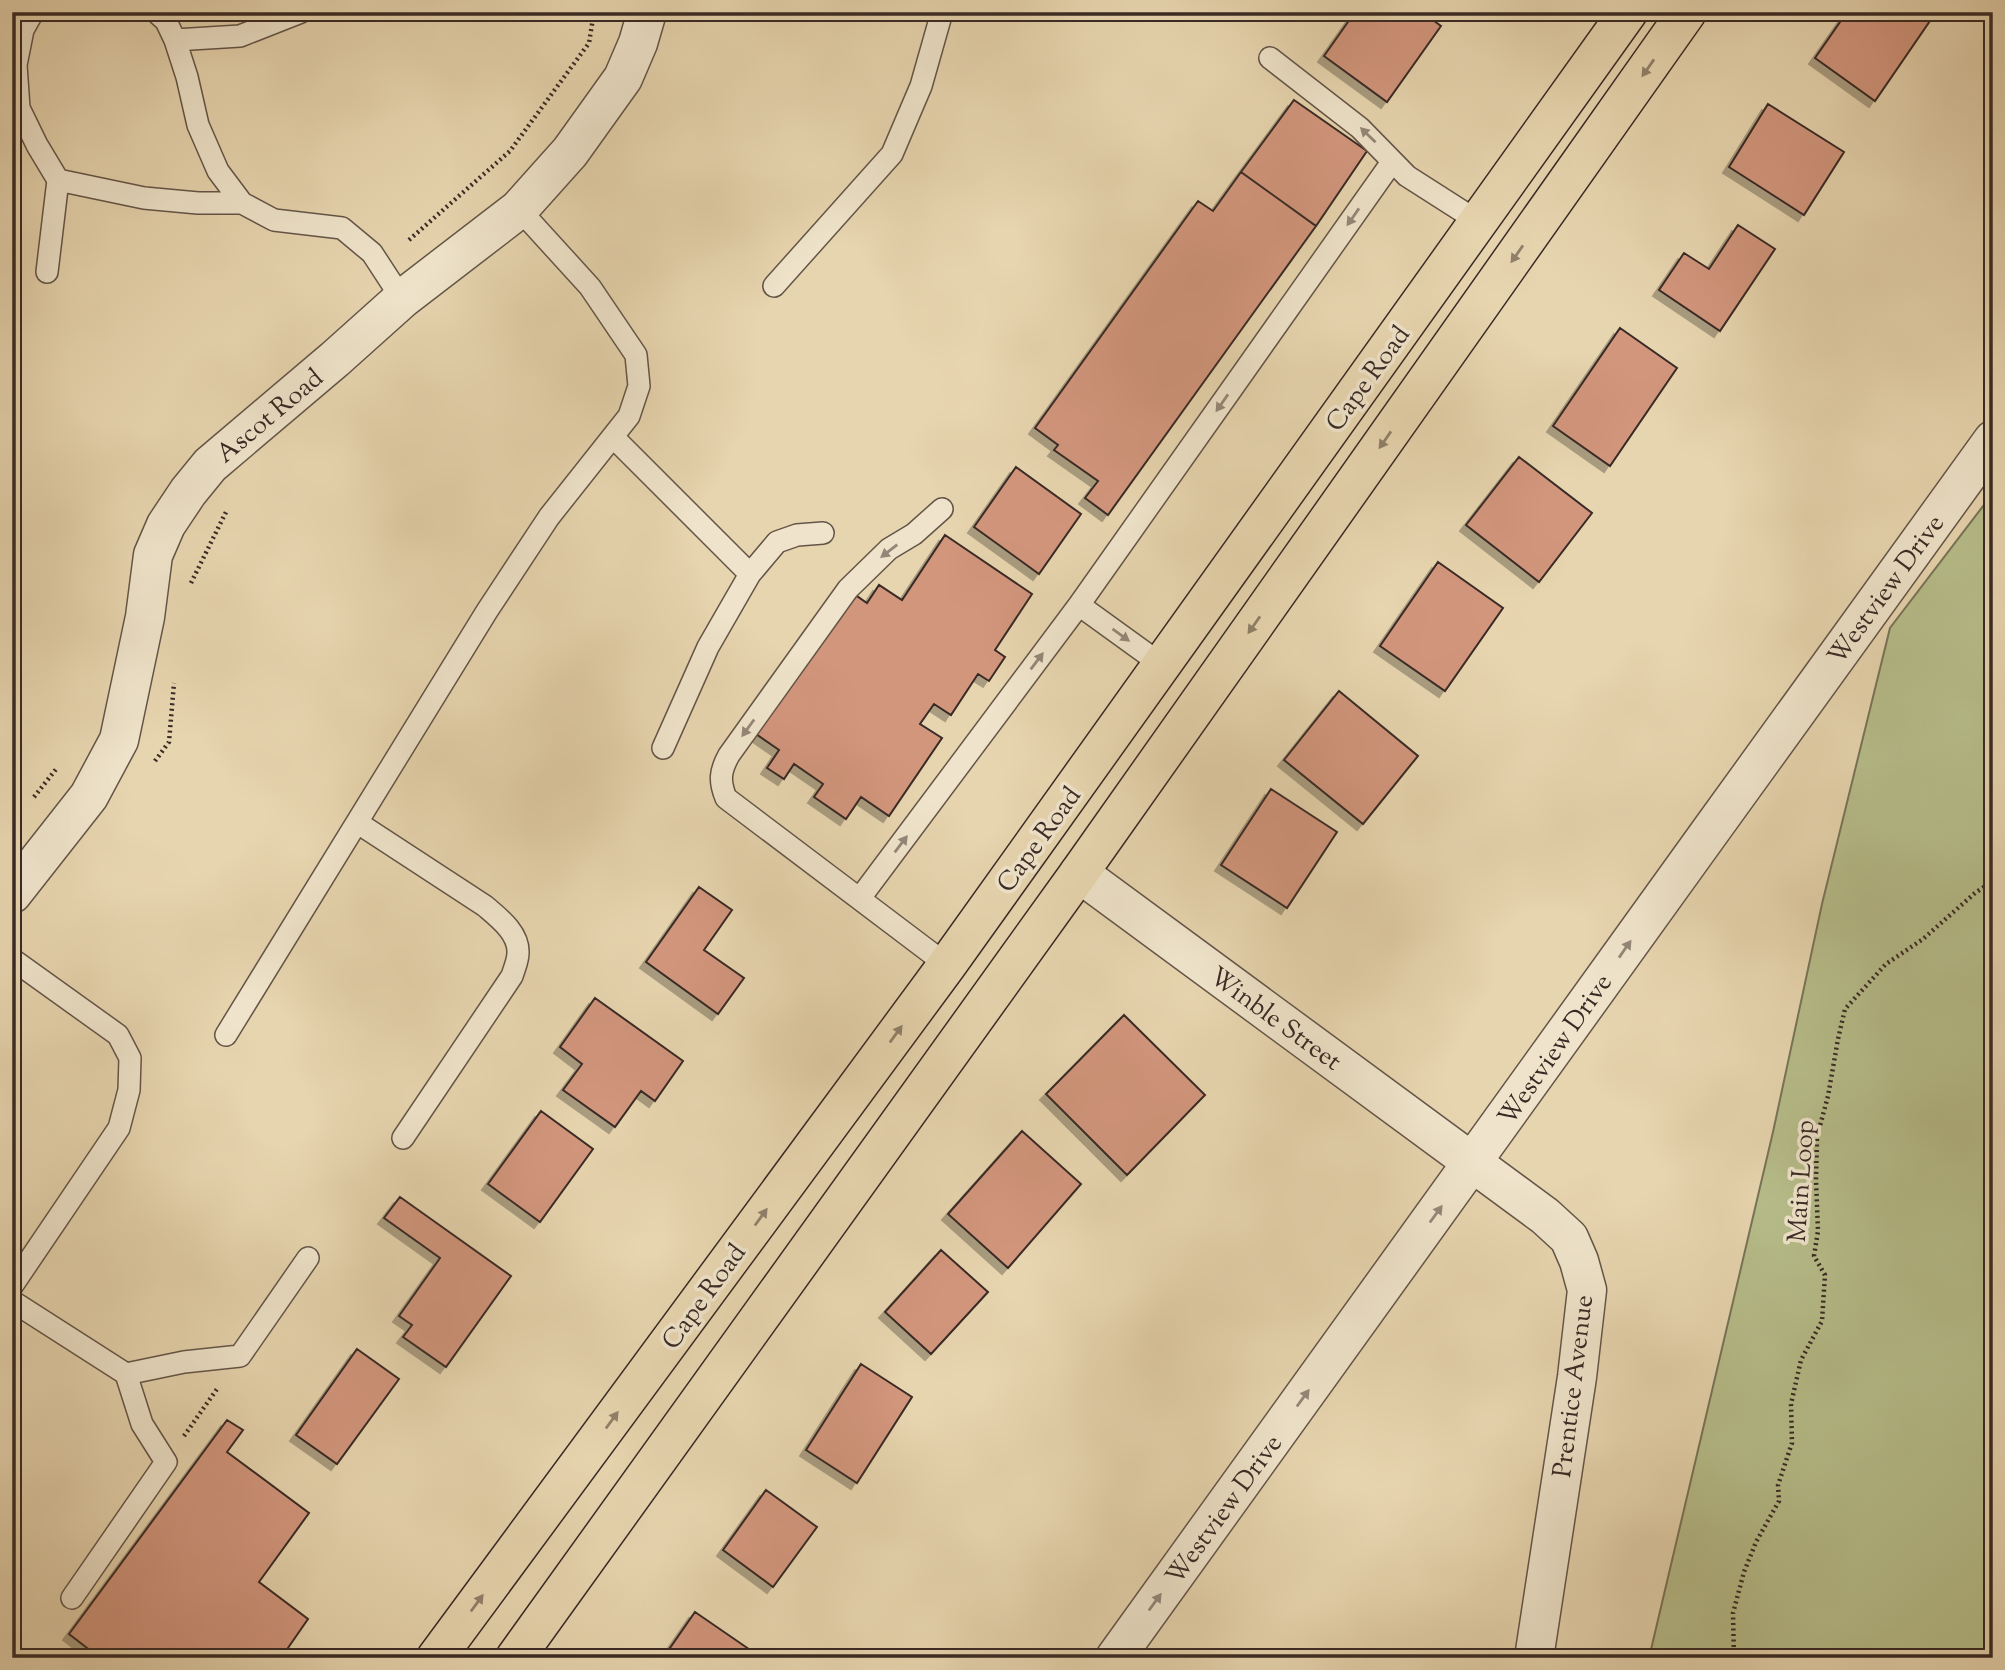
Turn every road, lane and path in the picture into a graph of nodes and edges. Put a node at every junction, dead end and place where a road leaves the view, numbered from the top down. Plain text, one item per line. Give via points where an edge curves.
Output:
1 (33, 12) edge
2 (156, 12) edge
3 (301, 12) edge
4 (647, 12) edge
5 (942, 12) edge
6 (1628, 12) edge
7 (1687, 12) edge
8 (174, 40) junction
9 (1270, 58) dead end
10 (1392, 162) junction
11 (58, 180) junction
12 (242, 203) junction
13 (519, 209) junction
14 (1479, 222) junction
15 (47, 272) dead end
16 (774, 286) dead end
17 (402, 299) junction
18 (613, 437) junction
19 (1993, 440) edge
20 (231, 502) dead end
21 (943, 509) dead end
22 (823, 533) dead end
23 (750, 574) junction
24 (186, 592) dead end
25 (1079, 605) junction
26 (1162, 665) junction
27 (175, 673) dead end
28 (663, 748) dead end
29 (153, 764) dead end
30 (358, 824) junction
31 (1079, 873) junction
32 (1993, 881) edge
33 (14, 889) edge
34 (860, 898) junction
35 (12, 959) edge
36 (947, 965) junction
37 (226, 1035) dead end
38 (403, 1139) dead end
39 (1473, 1163) junction
40 (308, 1258) dead end
41 (12, 1286) edge
42 (12, 1301) edge
43 (240, 1356) junction
44 (126, 1374) junction
45 (166, 1462) junction
46 (72, 1598) dead end
47 (436, 1658) edge
48 (515, 1658) edge
49 (1115, 1658) edge
50 (1534, 1658) edge
51 (1734, 1658) edge

1 - 11 lane via 23,30 16,65 19,108
2 - 8 lane
3 - 8 lane via 240,36
4 - 13 street, Ascot Road via 623,78 570,152
5 - 16 lane via 921,86 892,155
6 - 14 main road, Cape Road
7 -> 31 main road, Cape Road
8 - 12 lane via 198,125 218,171
10 -> 9 lane via 1360,128
10 - 14 lane
10 -> 25 lane
11 - 12 lane via 144,198
11 - 15 lane
12 - 17 lane via 274,220 342,228 372,253
13 - 17 street, Ascot Road
13 - 18 lane via 590,287 636,355 639,386 629,416
14 - 26 main road, Cape Road
17 - 33 street, Ascot Road via 210,464 166,525 153,555 119,740 89,796
18 - 23 lane
18 - 30 lane via 549,517 487,611
39 -> 19 street, Westview Drive
20 - 24 path
21 -> 34 lane via 889,549 848,589 721,769 720,784 726,798
22 - 23 lane via 777,542
23 - 28 lane via 708,647
25 -> 26 lane
34 -> 25 lane
26 - 36 main road, Cape Road
27 - 29 path via 169,742
30 - 37 lane
30 - 38 lane via 485,906 512,932 518,952 512,976
31 - 39 street, Winble Street
31 - 48 main road, Cape Road
32 - 51 path, Main Loop via 1886,964 1846,1009 1817,1138 1814,1256 1825,1275 1822,1321 1801,1360 1779,1501 1752,1552 1733,1613
34 - 36 lane
35 - 41 lane via 118,1035 130,1058 129,1090 118,1128
47 -> 36 main road, Cape Road
49 -> 39 street, Westview Drive
39 - 50 street, Prentice Avenue via 1569,1237 1587,1290
40 - 43 lane
42 - 44 lane
43 - 44 lane
43 - 45 path
44 - 45 lane via 142,1424
45 - 46 lane

